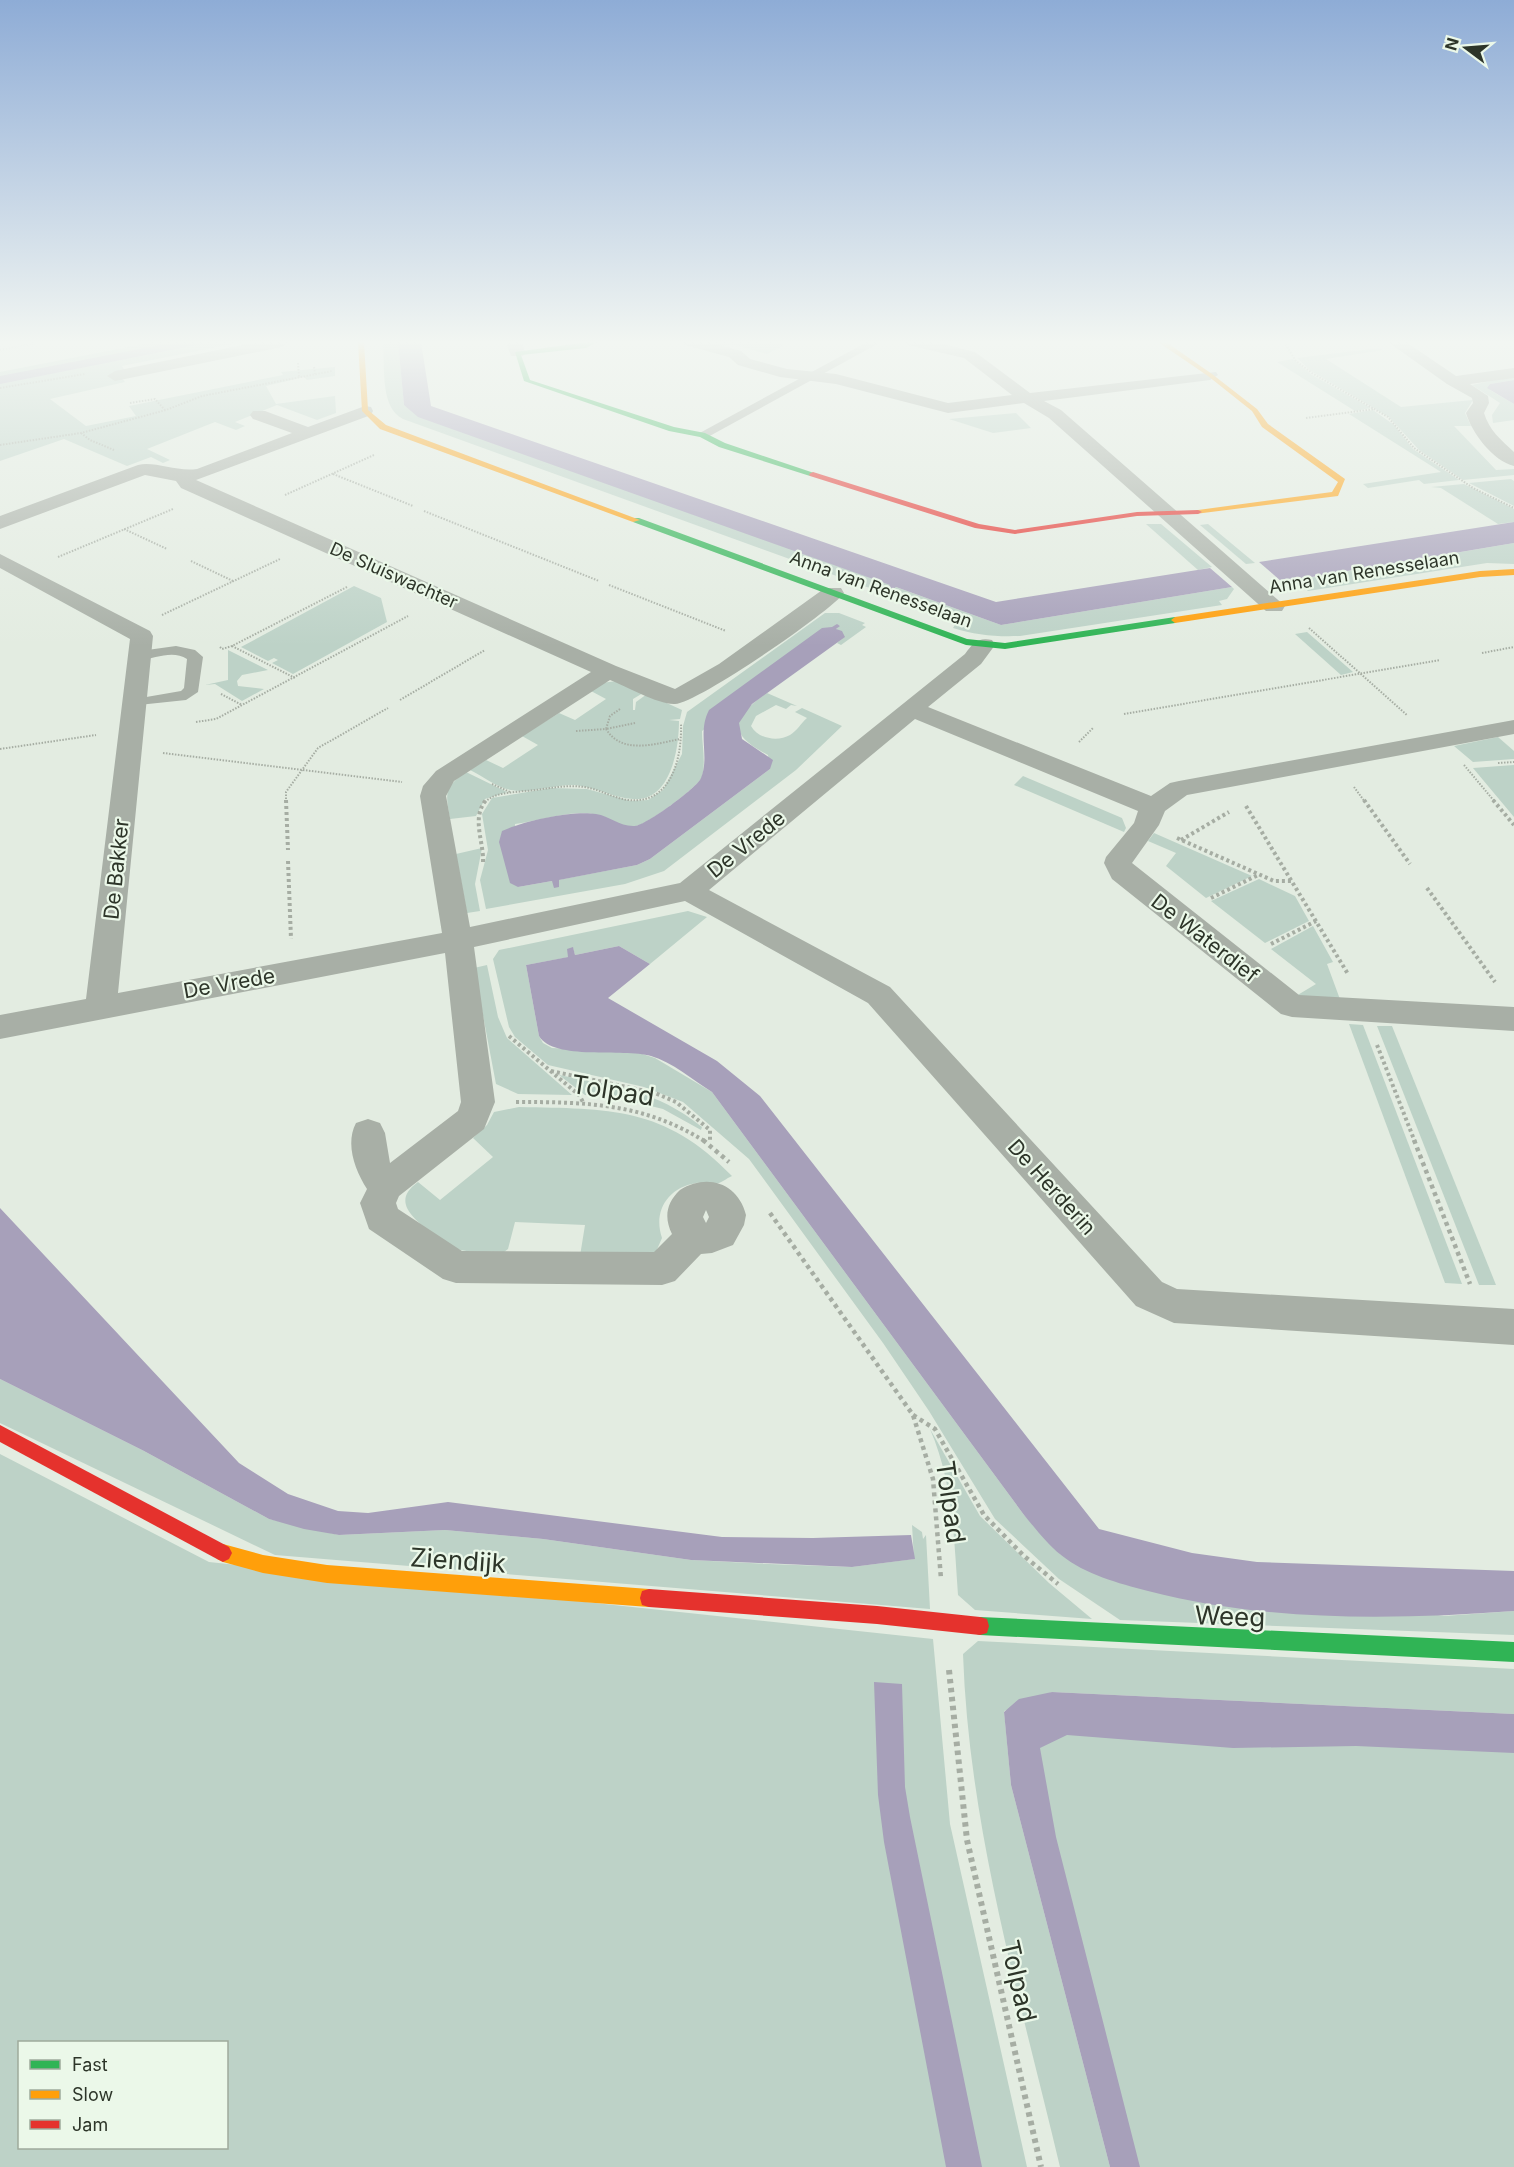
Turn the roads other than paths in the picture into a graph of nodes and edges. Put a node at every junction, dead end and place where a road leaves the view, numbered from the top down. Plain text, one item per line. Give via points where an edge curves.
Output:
1 (278, 443) edge
2 (427, 443) edge
3 (718, 443) edge
4 (1088, 443) edge
5 (1291, 443) edge
6 (1494, 443) edge
7 (1514, 461) edge
8 (182, 477) junction
9 (1172, 514) junction
10 (0, 523) edge
11 (0, 560) edge
12 (1514, 572) edge
13 (833, 593) junction
14 (1274, 606) junction
15 (984, 645) junction
16 (140, 656) junction
17 (608, 671) junction
18 (135, 703) junction
19 (911, 708) junction
20 (1514, 727) edge
21 (1150, 816) junction
22 (689, 891) junction
23 (458, 940) junction
24 (101, 1006) junction
25 (1514, 1019) edge
26 (0, 1027) edge
27 (368, 1133) dead end
28 (386, 1186) junction
29 (695, 1236) dead end
30 (1514, 1327) edge
31 (0, 1433) edge
32 (944, 1624) joint
33 (1514, 1652) edge

1 - 8 street via 201,474
2 - 13 street, Anna van Renesselaan
3 - 9 street via 987,528 1015,532 1137,514
4 - 9 street
5 - 9 street via 1342,481 1335,494
6 - 7 street
8 - 10 street via 144,469
8 - 17 street, De Sluiswachter via 188,484
9 - 14 street
11 - 16 street, De Bakker via 142,636
12 - 14 street, Anna van Renesselaan
13 - 15 street, Anna van Renesselaan
13 - 17 street, De Sluiswachter via 681,697
14 - 15 street, Anna van Renesselaan via 1005,646
15 - 19 street, De Vrede
16 - 18 street, De Bakker
16 - 18 lane via 189,651 195,657 192,689 186,695
17 - 23 street via 445,776 436,786 433,796
18 - 24 street, De Bakker
19 - 21 street
19 - 22 street, De Vrede
20 - 21 street, De Waterdief via 1179,789
21 - 25 street, De Waterdief via 1120,857 1122,872 1292,1006
22 - 23 street, De Vrede
22 - 30 street, De Herderin via 879,995 1149,1294 1174,1306
23 - 24 street, De Vrede
23 - 28 street via 478,1102 472,1119
24 - 26 street, De Vrede
27 - 28 street via 374,1174
28 - 29 street via 378,1203 382,1218 456,1267 662,1269
31 - 32 street, Ziendijk via 228,1555 263,1564 327,1574 877,1614
32 - 33 street, Weeg

